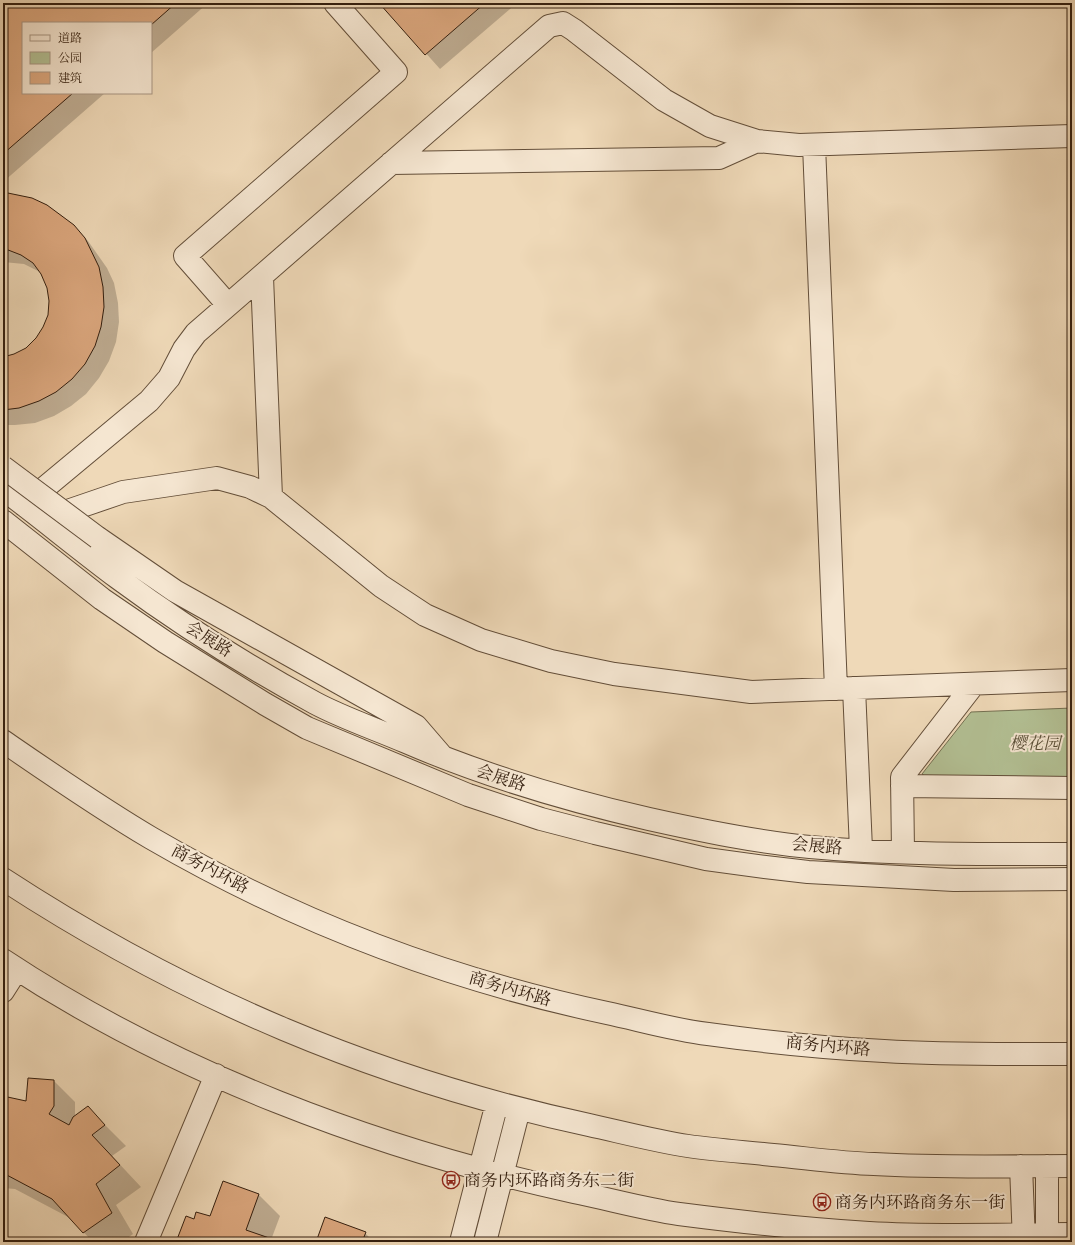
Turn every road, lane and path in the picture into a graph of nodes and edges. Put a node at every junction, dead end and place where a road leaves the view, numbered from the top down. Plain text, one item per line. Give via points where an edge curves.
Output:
1 (335, 3) edge
2 (1072, 136) edge
3 (757, 141) junction
4 (814, 144) junction
5 (391, 163) junction
6 (262, 277) junction
7 (228, 305) junction
8 (3, 467) edge
9 (3, 489) edge
10 (270, 497) junction
11 (24, 504) junction
12 (43, 519) junction
13 (3, 521) edge
14 (1072, 680) edge
15 (974, 684) junction
16 (845, 689) junction
17 (3, 741) edge
18 (443, 757) junction
19 (902, 786) junction
20 (1072, 788) edge
21 (861, 849) junction
22 (903, 852) junction
23 (1072, 854) edge
24 (3, 879) edge
25 (1072, 879) edge
26 (10, 965) edge
27 (3, 991) edge
28 (1072, 1054) edge
29 (216, 1075) junction
30 (497, 1103) junction
31 (519, 1109) junction
32 (1021, 1166) junction
33 (1047, 1166) junction
34 (1072, 1166) edge
35 (480, 1169) junction
36 (502, 1175) junction
37 (1072, 1234) edge
38 (1024, 1238) edge
39 (1047, 1238) edge
40 (146, 1242) edge
41 (461, 1242) edge
42 (485, 1242) edge

1 - 7 street via 396,72 185,256
2 - 4 street
3 - 4 street
3 - 5 street via 719,158
3 - 5 street via 710,126 664,100 563,23 549,26
4 - 16 street
5 - 6 street
6 - 7 street
6 - 10 street
7 - 11 street via 196,333 184,349 169,378 149,401
8 - 18 street, bridge via 98,538 175,591 416,726
9 - 11 street, 会展路
10 - 12 street via 250,487 217,478 123,492
10 - 16 street via 381,586 425,615 481,640 551,661 614,674 751,692
11 - 12 street, 会展路
12 - 18 street, 会展路 via 136,591 279,682 319,705
13 - 25 street, 会展路 via 102,599 165,642 265,704 307,728 468,795 595,834 706,859 808,872 954,880
14 - 15 street
15 - 16 street
15 - 19 street via 902,777
16 - 21 street
17 - 28 street, 商务内环路 via 145,834 261,896 344,932 472,978 557,1002 704,1034 883,1051
18 - 21 street, 会展路 via 477,771 549,794 704,832 811,847
19 - 20 street
19 - 22 street
21 - 22 street, 会展路
22 - 23 street, 会展路
24 - 30 street via 94,936 211,998 286,1032 367,1063
26 - 27 street
26 - 29 street via 115,1025
29 - 35 street via 344,1127 418,1152
29 - 40 street
30 - 31 street
30 - 35 street
31 - 32 street via 687,1146 874,1164
31 - 36 street
32 - 33 street
32 - 38 street
33 - 34 street
33 - 39 street
35 - 36 street
35 - 41 street
36 - 38 street via 676,1213 870,1233
36 - 42 street
37 - 39 street
38 - 39 street

